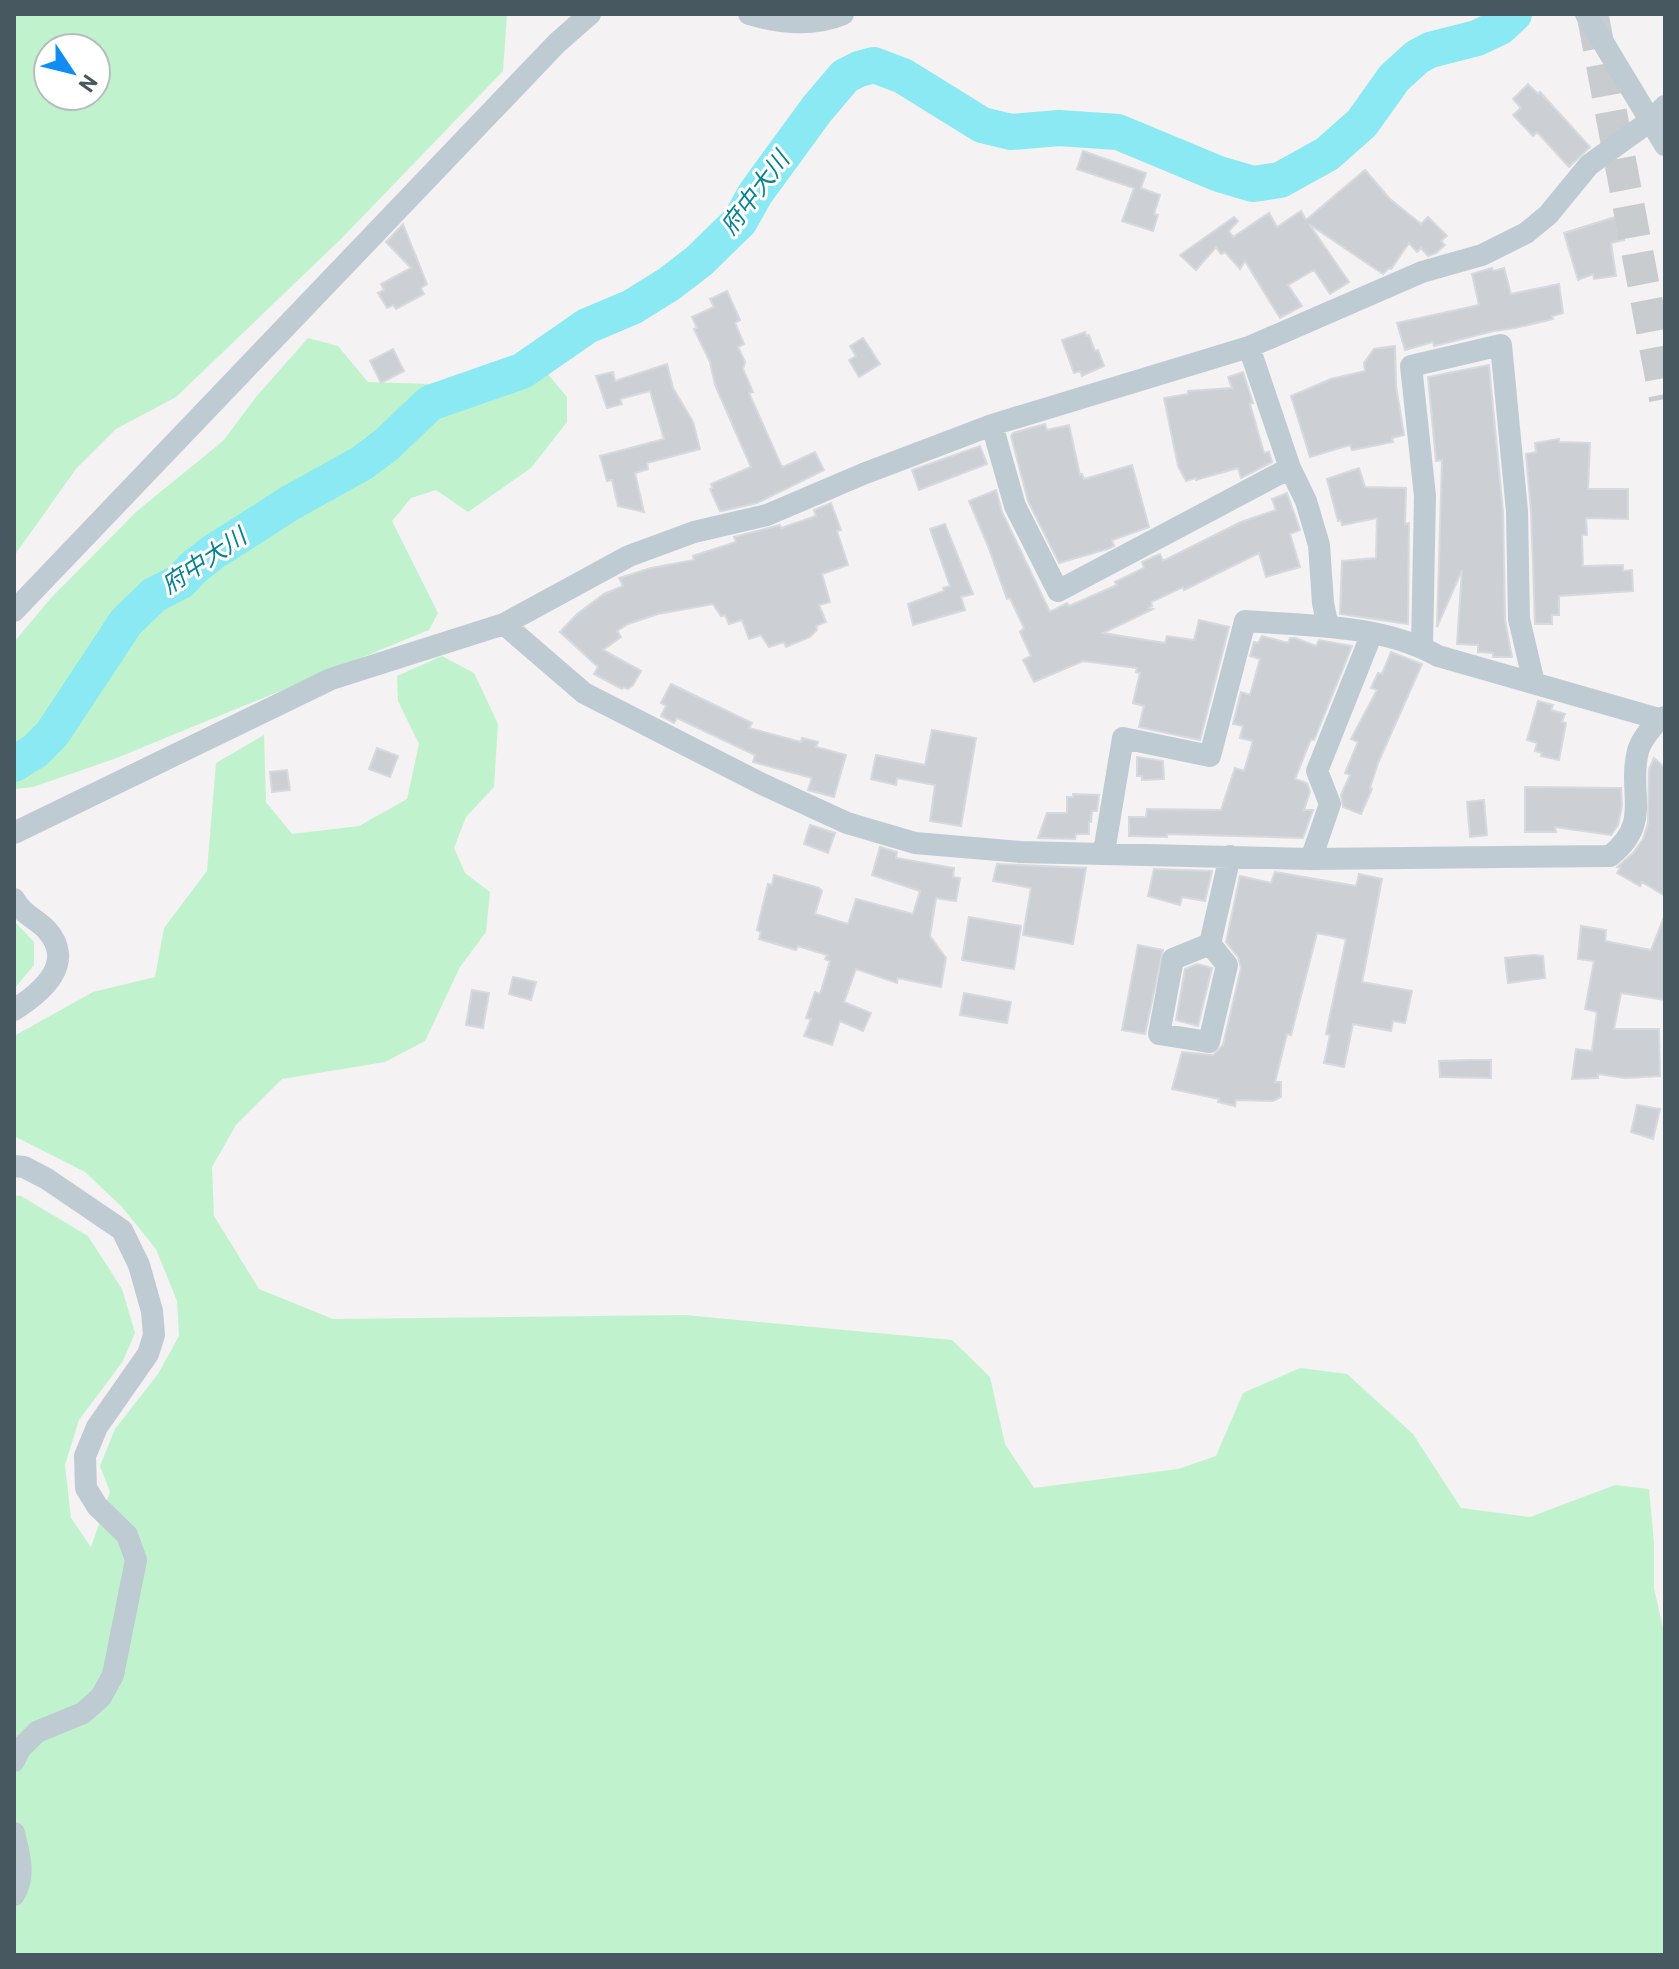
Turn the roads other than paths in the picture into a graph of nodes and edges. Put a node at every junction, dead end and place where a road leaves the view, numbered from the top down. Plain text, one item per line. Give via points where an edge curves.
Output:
1 (590, 14) edge
2 (749, 14) edge
3 (843, 14) edge
4 (1586, 14) edge
5 (1658, 113) edge
6 (1665, 145) edge
7 (1249, 347) junction
8 (992, 425) junction
9 (1290, 468) junction
10 (14, 611) edge
11 (504, 624) junction
12 (1328, 627) junction
13 (1372, 633) junction
14 (1422, 647) junction
15 (1534, 683) junction
16 (1662, 718) edge
17 (14, 833) edge
18 (1104, 852) junction
19 (1230, 856) junction
20 (1311, 859) junction
21 (14, 899) edge
22 (1210, 944) dead end
23 (14, 1010) edge
24 (14, 1166) edge
25 (14, 1761) edge
26 (14, 1833) edge
27 (14, 1895) edge

1 - 10 street
2 - 3 street via 778,22 814,22
4 - 5 street
5 - 6 street
5 - 7 street via 1589,165 1526,233
7 - 8 street
7 - 9 street
8 - 9 street via 1015,506 1058,591
8 - 11 street via 767,515 694,532 629,556
9 - 12 street via 1319,545
11 - 17 street via 331,679
11 - 18 street via 584,693 847,823 915,843
12 - 13 street
12 - 18 street via 1245,621 1210,756 1123,738
13 - 14 street
13 - 20 street via 1317,771 1330,804
14 - 15 street
14 - 15 street via 1425,496 1411,366 1501,345 1517,511 1519,619
15 - 16 street
16 - 20 street via 1640,746 1636,761 1638,810 1633,830 1610,856
18 - 19 street
19 - 20 street
19 - 22 street
21 - 23 street via 56,943 58,962 42,991
24 - 25 street via 47,1179 122,1230 139,1265 154,1335 148,1354 97,1427 85,1456 86,1488 127,1535 136,1560 113,1675 101,1697 83,1713 37,1732
26 - 27 street via 22,1866

